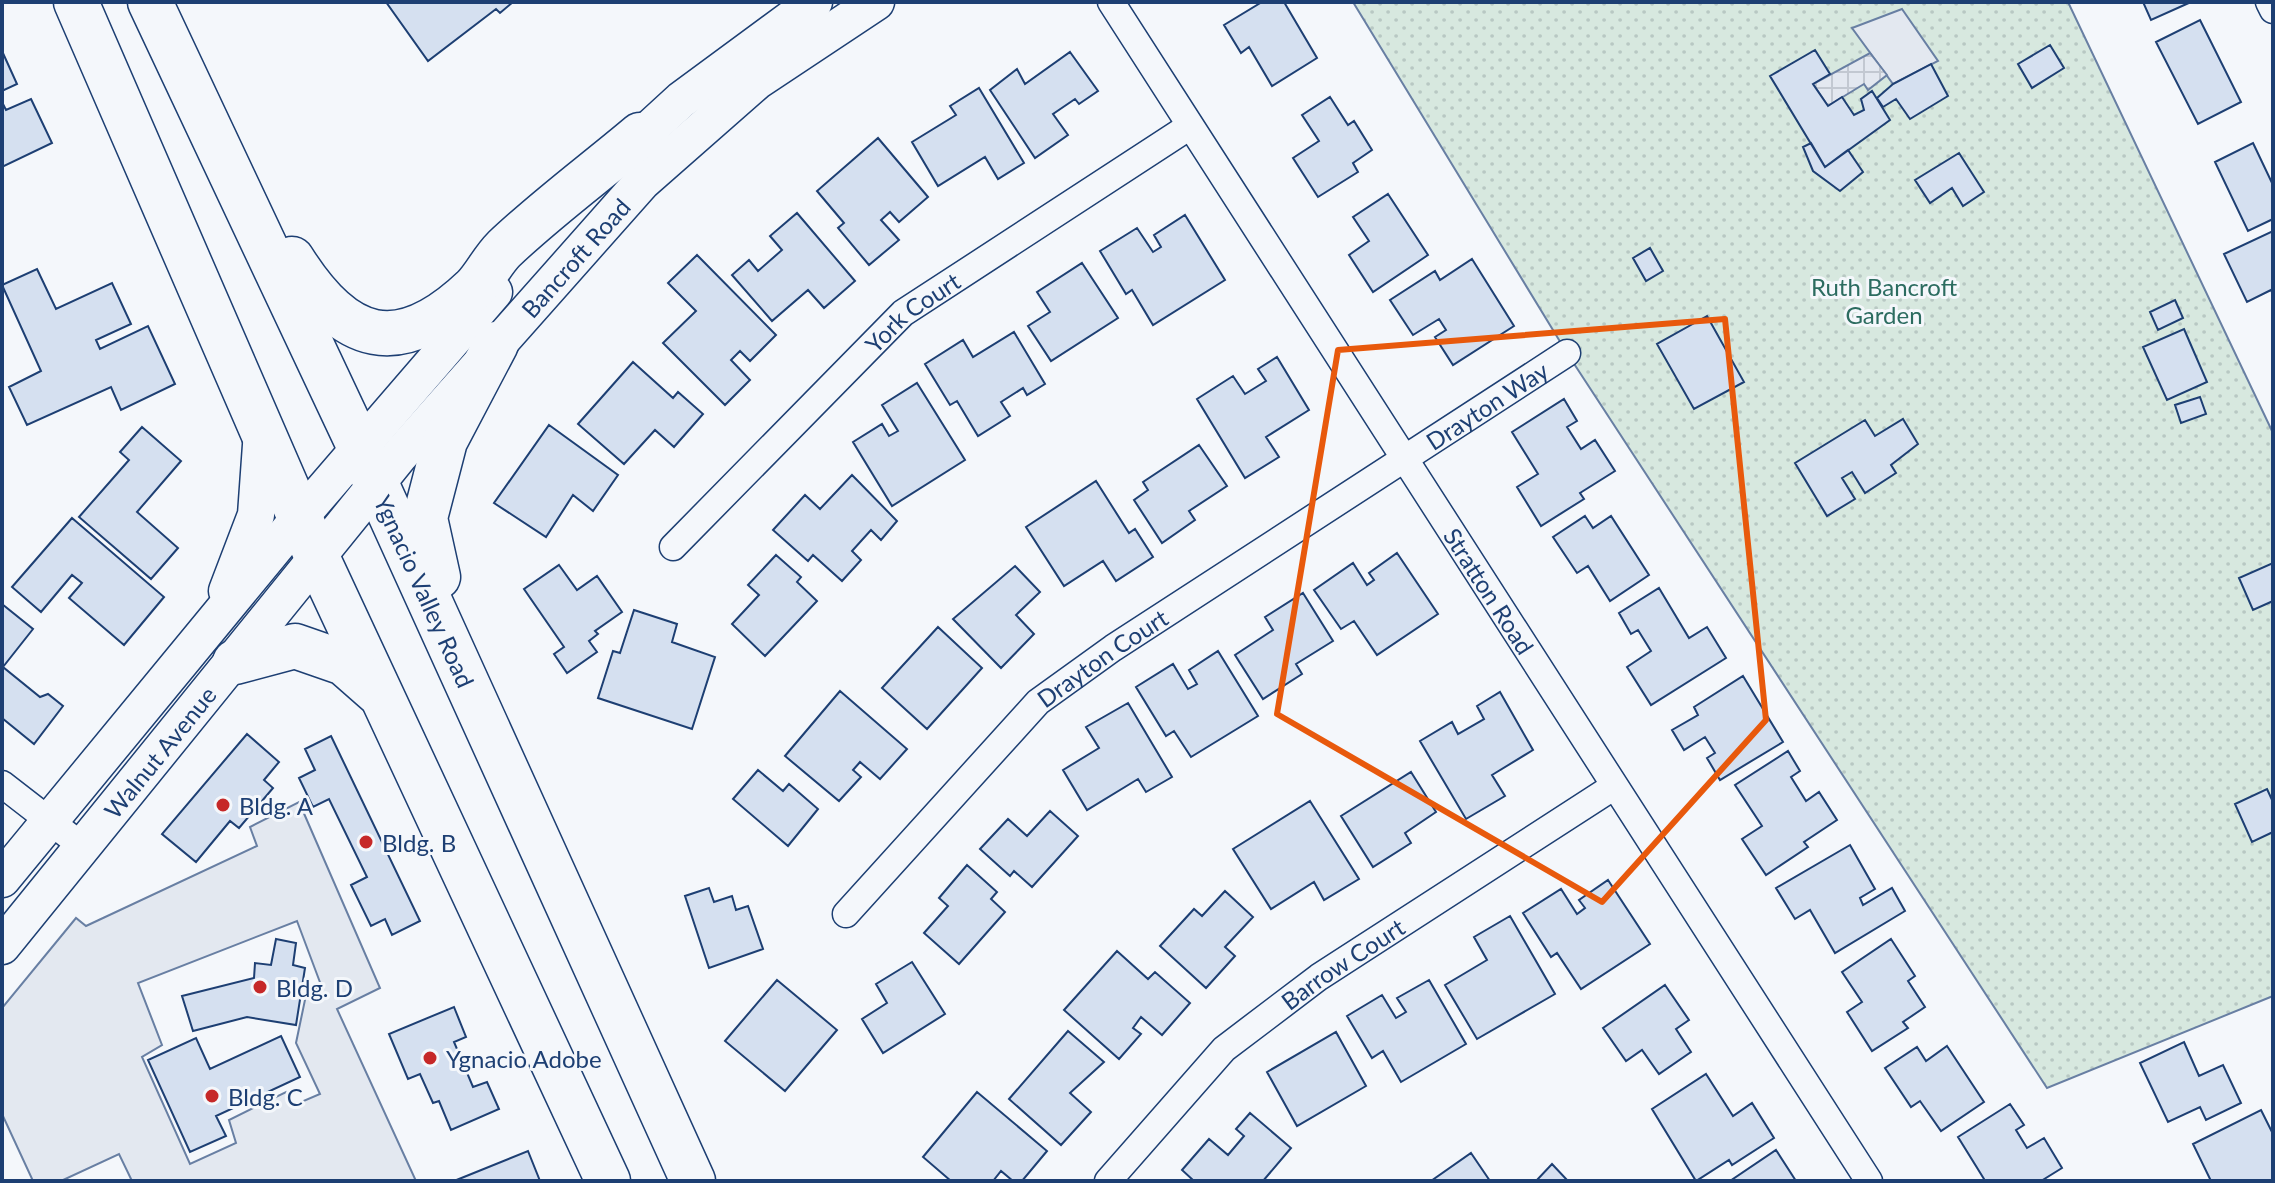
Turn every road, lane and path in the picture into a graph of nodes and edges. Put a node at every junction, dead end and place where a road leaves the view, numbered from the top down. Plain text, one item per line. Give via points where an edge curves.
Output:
1 (76, 2) edge
2 (150, 2) edge
3 (814, 2) edge
4 (876, 2) edge
5 (1111, 2) edge
6 (2269, 2) edge
7 (2273, 10) edge
8 (208, 123) junction
9 (1190, 126) junction
10 (640, 135) junction
11 (496, 344) junction
12 (1567, 353) dead end
13 (263, 430) junction
14 (1406, 457) junction
15 (369, 466) junction
16 (300, 517) junction
17 (673, 547) dead end
18 (317, 557) junction
19 (215, 620) junction
20 (235, 662) junction
21 (384, 697) junction
22 (484, 728) junction
23 (2, 784) edge
24 (1613, 787) junction
25 (49, 821) junction
26 (82, 846) junction
27 (2, 879) edge
28 (846, 914) dead end
29 (2, 946) edge
30 (608, 1181) edge
31 (693, 1181) edge
32 (1108, 1181) edge
33 (1869, 1181) edge

1 - 13 highway
2 - 8 highway, Ygnacio Valley Road
3 - 10 main road, Bancroft Road
4 - 11 main road, Bancroft Road via 757,81 642,182
5 - 9 street, Stratton Road
6 - 7 street
8 - 10 highway via 315,295 359,327 404,334 464,296 502,251
8 - 15 highway, Ygnacio Valley Road
9 - 14 street, Stratton Road
9 - 17 street, York Court via 903,313
10 - 15 main road, Bancroft Road via 470,317
11 - 15 main road, Bancroft Road
11 - 22 highway via 445,441 425,518 438,578 466,643
12 - 14 street, Drayton Way
13 - 16 highway
13 - 19 main road via 256,515
14 - 24 street, Stratton Road
14 - 28 street, Drayton Court via 1038,702
15 - 16 main road, Bancroft Road
15 - 18 main road, Bancroft Road
15 - 22 highway, Ygnacio Valley Road
16 - 18 highway
16 - 19 main road, Walnut Avenue
18 - 20 main road, Walnut Avenue
18 - 21 highway
19 - 25 main road, Walnut Avenue
20 - 21 highway via 295,646 344,663
20 - 26 main road, Walnut Avenue
21 - 30 highway
22 - 31 highway, Ygnacio Valley Road
23 - 25 street
24 - 32 street, Barrow Court via 1319,977 1224,1049
24 - 33 street, Stratton Road
25 - 26 street
25 - 27 main road, Walnut Avenue
26 - 29 main road, Walnut Avenue

